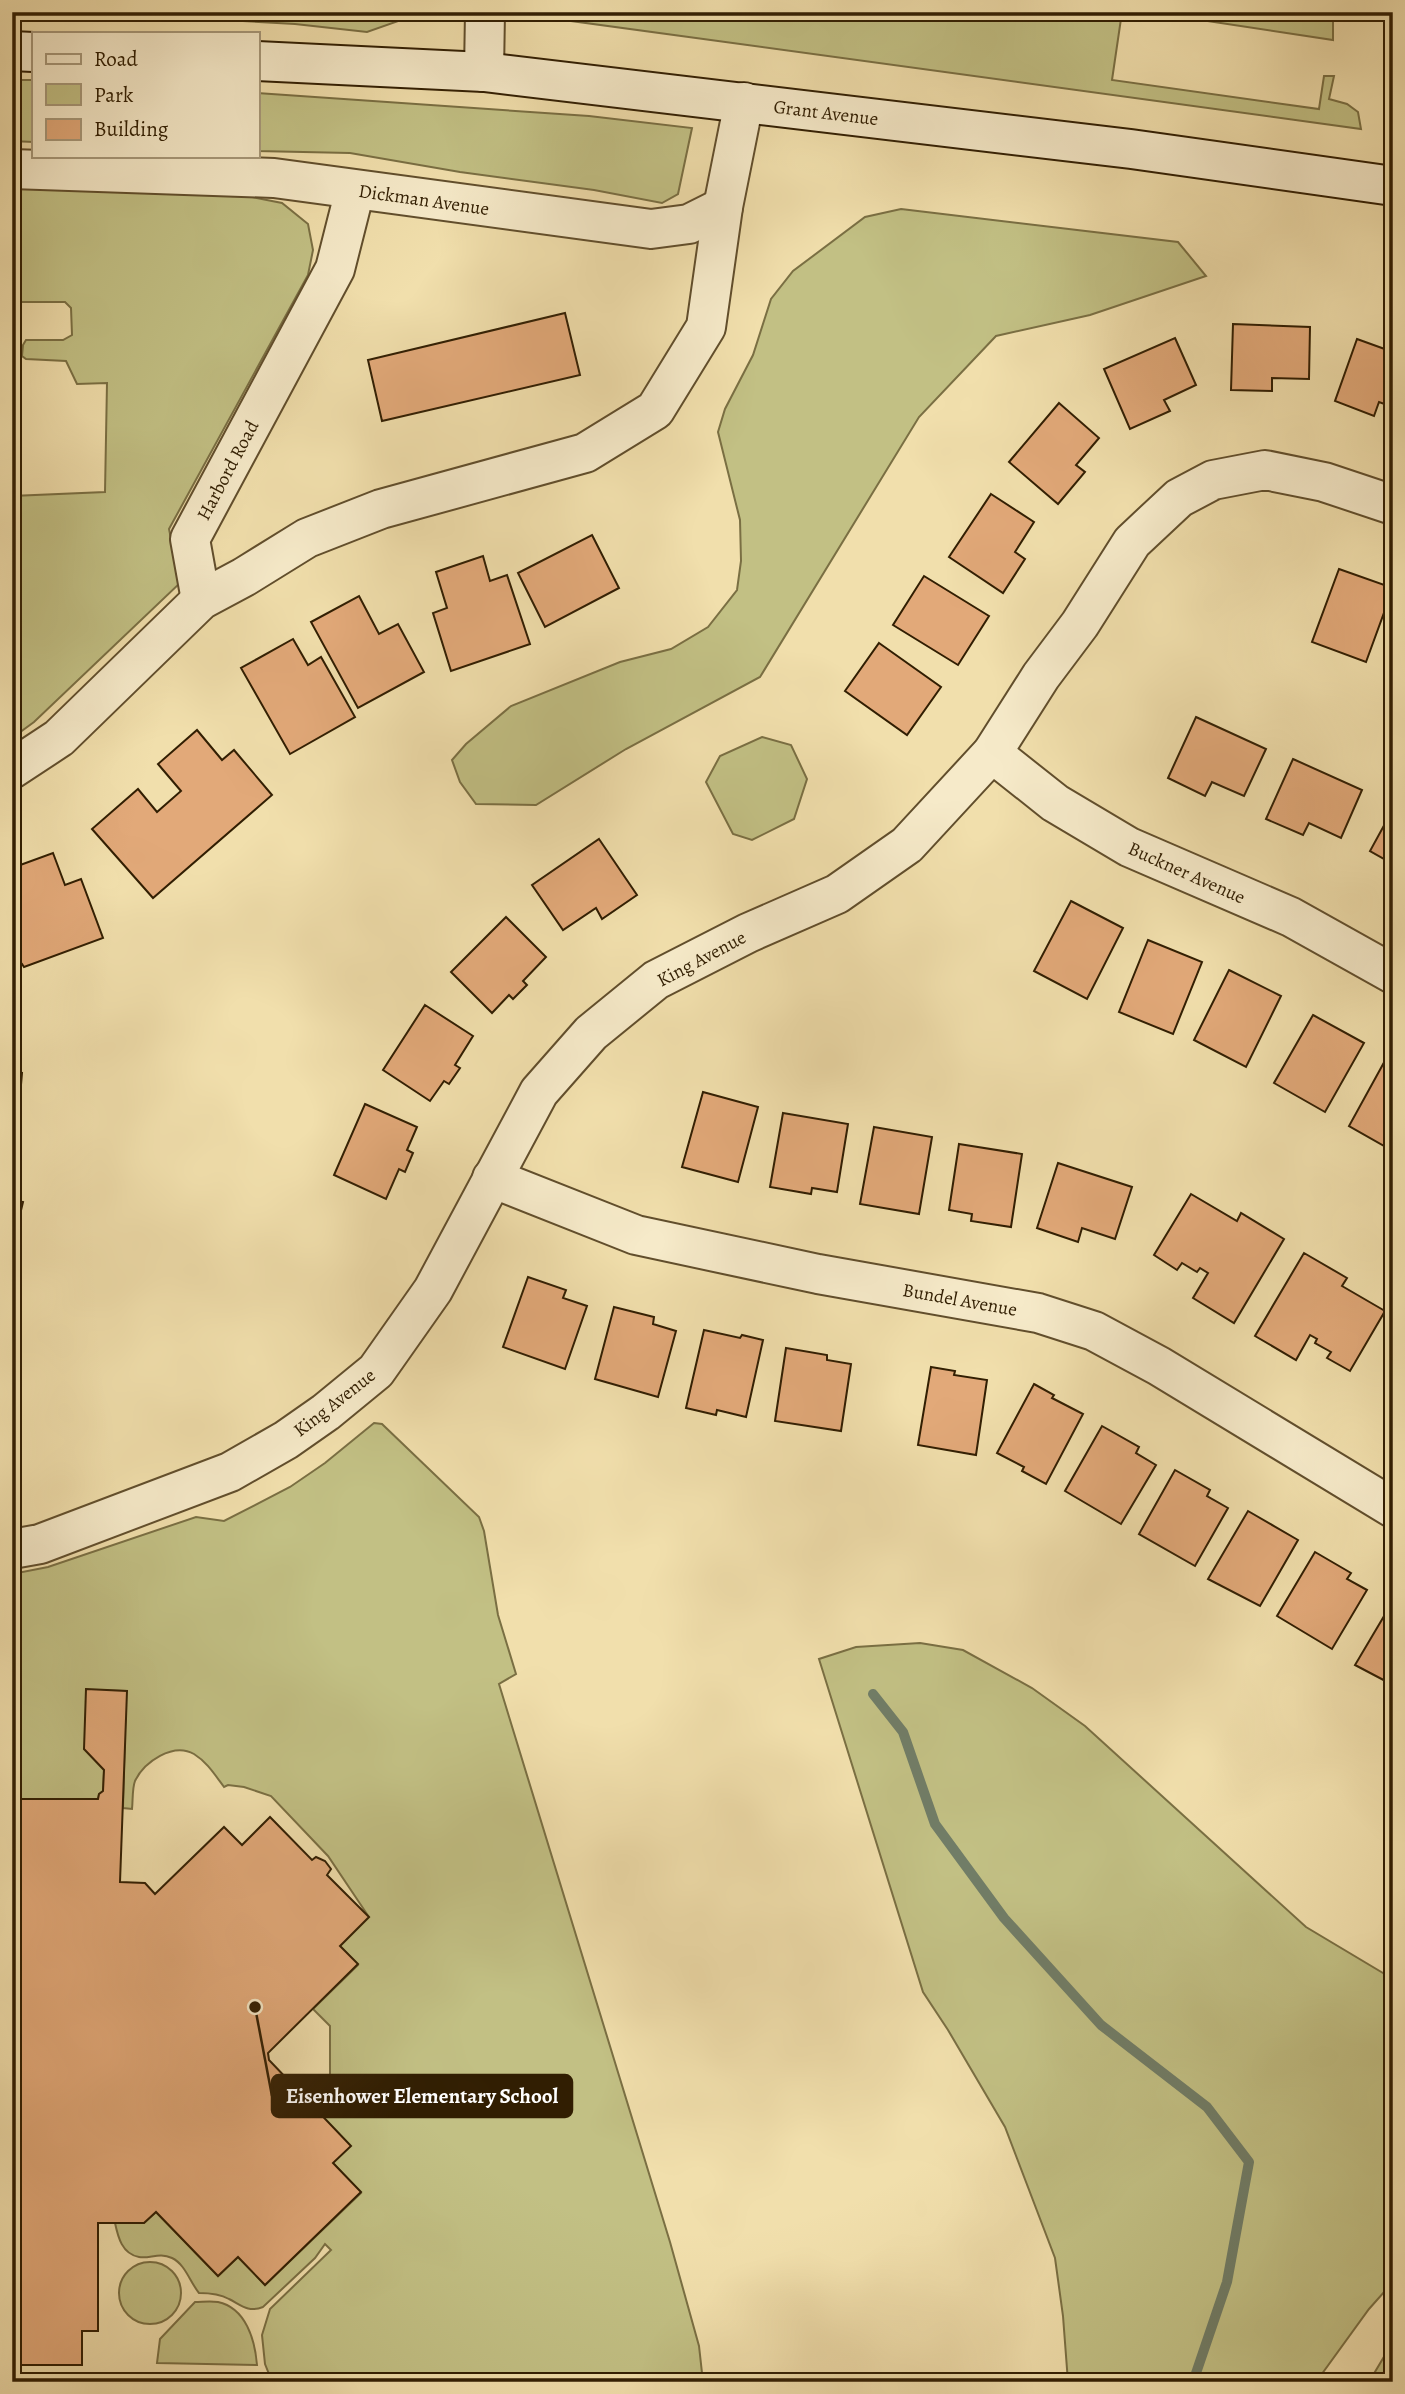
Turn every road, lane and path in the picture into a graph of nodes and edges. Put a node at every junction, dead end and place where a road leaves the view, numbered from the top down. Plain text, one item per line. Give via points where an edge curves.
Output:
1 (485, 12) edge
2 (12, 51) edge
3 (32, 52) edge
4 (259, 61) edge
5 (484, 72) junction
6 (744, 102) junction
7 (12, 169) edge
8 (1393, 186) edge
9 (355, 190) junction
10 (723, 207) junction
11 (1393, 506) edge
12 (201, 600) junction
13 (992, 753) junction
14 (12, 769) edge
15 (1393, 974) edge
16 (492, 1178) junction
17 (1393, 1508) edge
18 (12, 1549) edge

1 - 5 street
2 - 3 street
4 - 5 street, Grant Avenue
5 - 6 street, Grant Avenue
6 - 8 street, Grant Avenue
6 - 10 street
7 - 9 street, Dickman Avenue via 274,178
9 - 10 street, Dickman Avenue via 651,229 689,224
9 - 12 street, Harbord Road via 335,269 190,539
10 - 12 street via 706,327 655,410 585,453 382,509 307,538
11 - 13 street, King Avenue via 1324,482 1265,470 1213,480 1179,498 1132,542
12 - 14 street via 59,738
13 - 15 street, Buckner Avenue via 1055,803 1129,847 1291,918
13 - 16 street, King Avenue via 907,845 837,894 656,980 591,1033 539,1092
16 - 17 street, Bundel Avenue via 636,1235 818,1275 1038,1313 1094,1331
16 - 18 street, King Avenue via 433,1290 376,1371 326,1412 230,1472 40,1544

